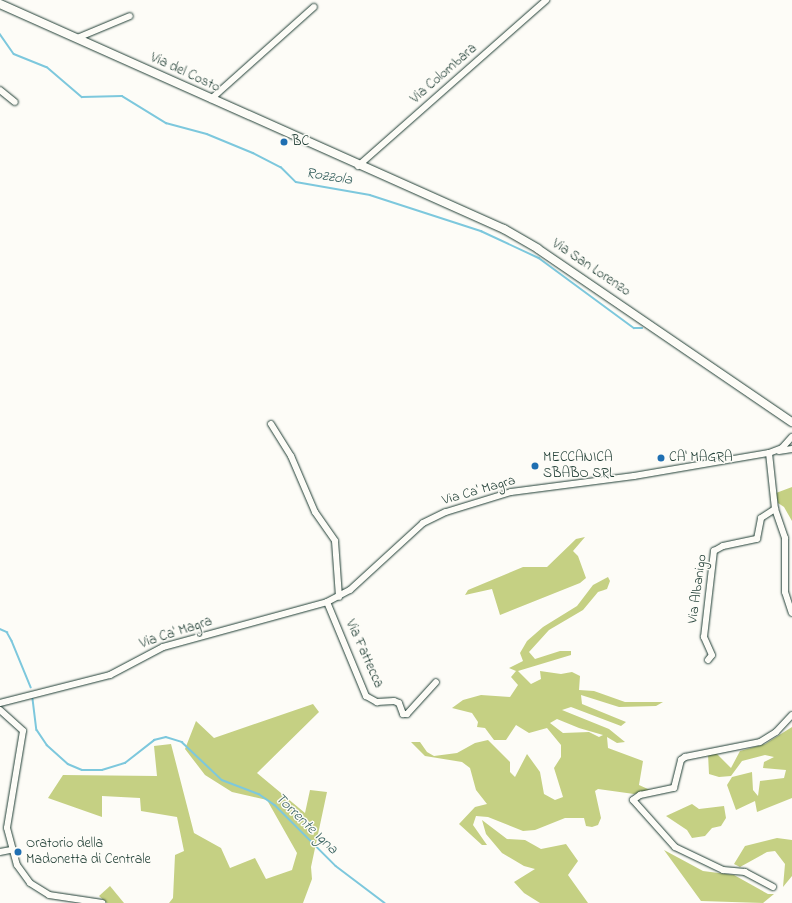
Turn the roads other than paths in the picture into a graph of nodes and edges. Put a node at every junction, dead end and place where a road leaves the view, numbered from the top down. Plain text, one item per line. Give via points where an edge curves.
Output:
1 (546, 0) edge
2 (0, 4) edge
3 (314, 7) dead end
4 (130, 16) dead end
5 (77, 38) junction
6 (0, 90) edge
7 (211, 99) junction
8 (16, 102) dead end
9 (358, 166) junction
10 (792, 422) edge
11 (271, 424) dead end
12 (792, 438) edge
13 (792, 449) edge
14 (776, 451) junction
15 (769, 453) junction
16 (775, 509) junction
17 (339, 596) junction
18 (327, 602) junction
19 (792, 613) edge
20 (708, 660) dead end
21 (436, 682) dead end
22 (0, 703) edge
23 (0, 710) edge
24 (792, 715) edge
25 (10, 850) junction
26 (0, 852) edge
27 (773, 887) dead end
28 (102, 903) edge

1 - 9 street, Via Colombara
2 - 5 main road, Via del Costo
3 - 7 street
4 - 5 street
5 - 7 main road, Via del Costo
6 - 8 street
7 - 9 main road, Via del Costo
9 - 10 main road, Via San Lorenzo via 504,229 538,249
11 - 17 street via 291,456 315,512 335,540
12 - 14 street, Via Ca' Magra
13 - 14 street
14 - 15 street, Via Ca' Magra
15 - 16 street
15 - 17 street, Via Ca' Magra via 634,476 511,492 454,510 423,523
16 - 19 street via 785,538 785,592
16 - 20 street, Via Albanigo via 761,518 757,540 724,546 714,551 704,637 712,655
17 - 18 street, Via Ca' Magra
18 - 21 street, Via Fattecca via 366,696 377,702 399,703 403,714 407,714
18 - 22 street, Via Ca' Magra via 163,647 110,675
23 - 25 street via 23,731 7,828
24 - 27 street via 776,732 760,742 685,757 681,760 674,788 640,795 633,800 675,847 723,870 745,872
25 - 26 street
25 - 28 street via 25,878 40,891

